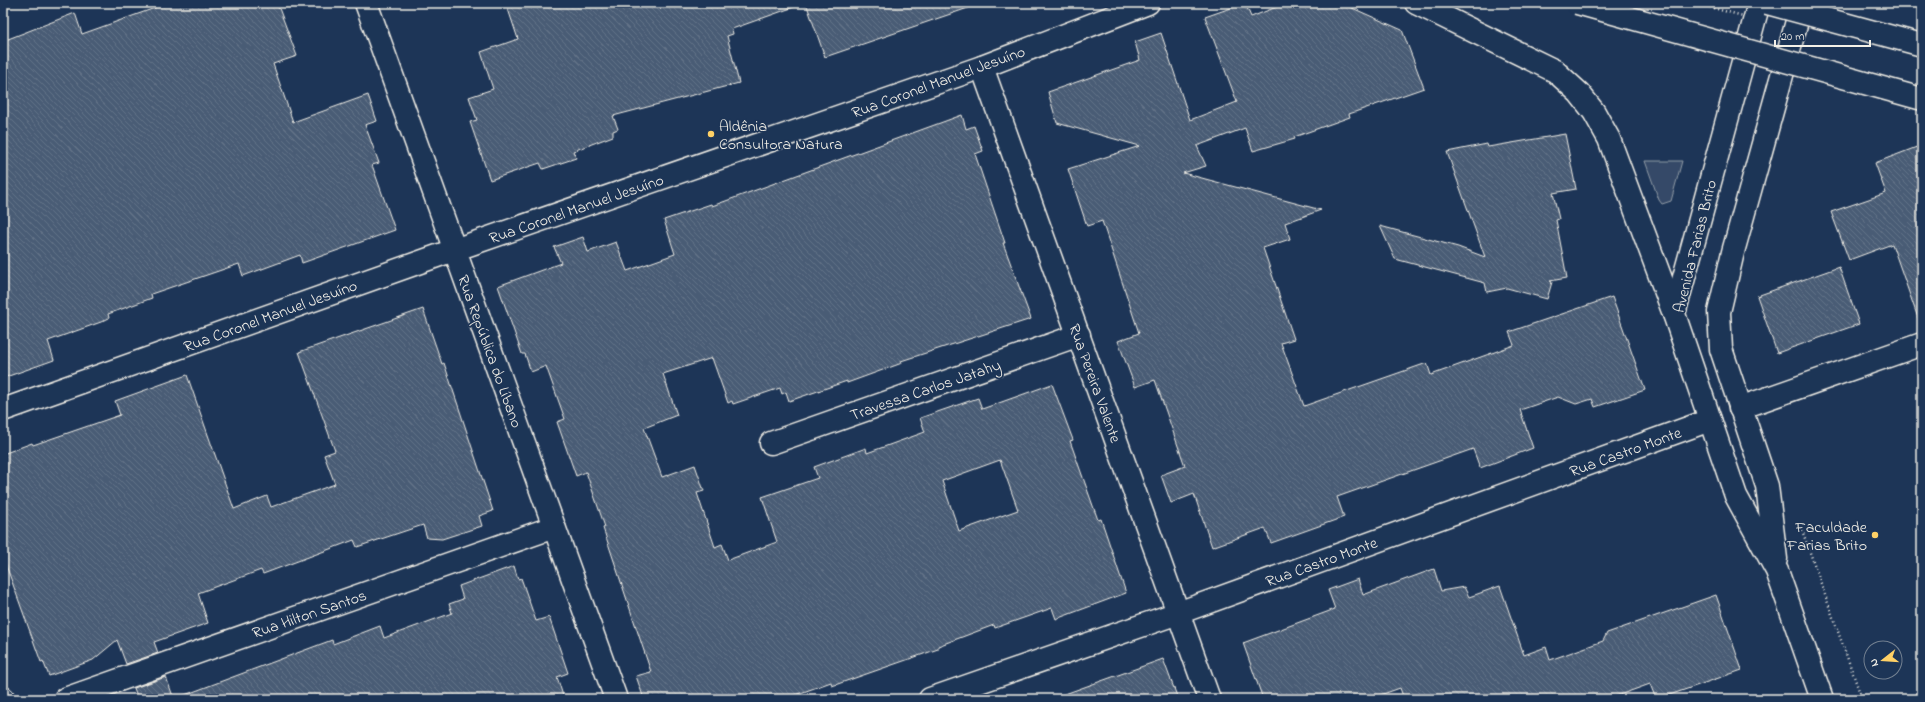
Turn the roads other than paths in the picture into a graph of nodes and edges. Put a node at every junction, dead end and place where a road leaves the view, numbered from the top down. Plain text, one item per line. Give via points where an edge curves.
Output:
1 (366, 3) edge
2 (1148, 3) edge
3 (1416, 3) edge
4 (1576, 3) edge
5 (1759, 3) edge
6 (1767, 3) edge
7 (1802, 3) edge
8 (1922, 45) edge
9 (982, 67) junction
10 (1922, 99) edge
11 (454, 250) junction
12 (1674, 314) junction
13 (1079, 335) junction
14 (1922, 344) edge
15 (1740, 408) junction
16 (3, 410) edge
17 (1710, 420) junction
18 (771, 443) dead end
19 (554, 527) junction
20 (1777, 570) junction
21 (1178, 613) junction
22 (65, 699) edge
23 (616, 699) edge
24 (930, 699) edge
25 (1209, 699) edge
26 (1822, 699) edge

1 - 11 main road, Rua República do Líbano
2 - 9 main road, Rua Coronel Manuel Jesuíno
3 - 12 main road via 1555,71 1579,93 1594,112 1609,139
4 - 10 main road, bridge
5 - 12 main road, Avenida Farias Brito
6 - 8 main road, bridge
7 - 15 main road, Avenida Farias Brito via 1733,252 1719,312 1721,349
9 - 11 main road, Rua Coronel Manuel Jesuíno
9 - 13 main road, Rua Pereira Valente
11 - 16 main road, Rua Coronel Manuel Jesuíno
11 - 19 main road, Rua República do Líbano
12 - 17 main road, Avenida Farias Brito
13 - 18 main road, Travessa Carlos Jatahy
13 - 21 main road, Rua Pereira Valente
14 - 15 main road
15 - 20 main road, Avenida Farias Brito via 1767,486
17 - 20 main road, Avenida Farias Brito via 1736,496
17 - 21 main road, Rua Castro Monte
19 - 22 main road, Rua Hilton Santos
19 - 23 main road, Rua República do Líbano
20 - 26 main road, Avenida Farias Brito
21 - 24 main road, Rua Castro Monte
21 - 25 main road, Rua Pereira Valente

